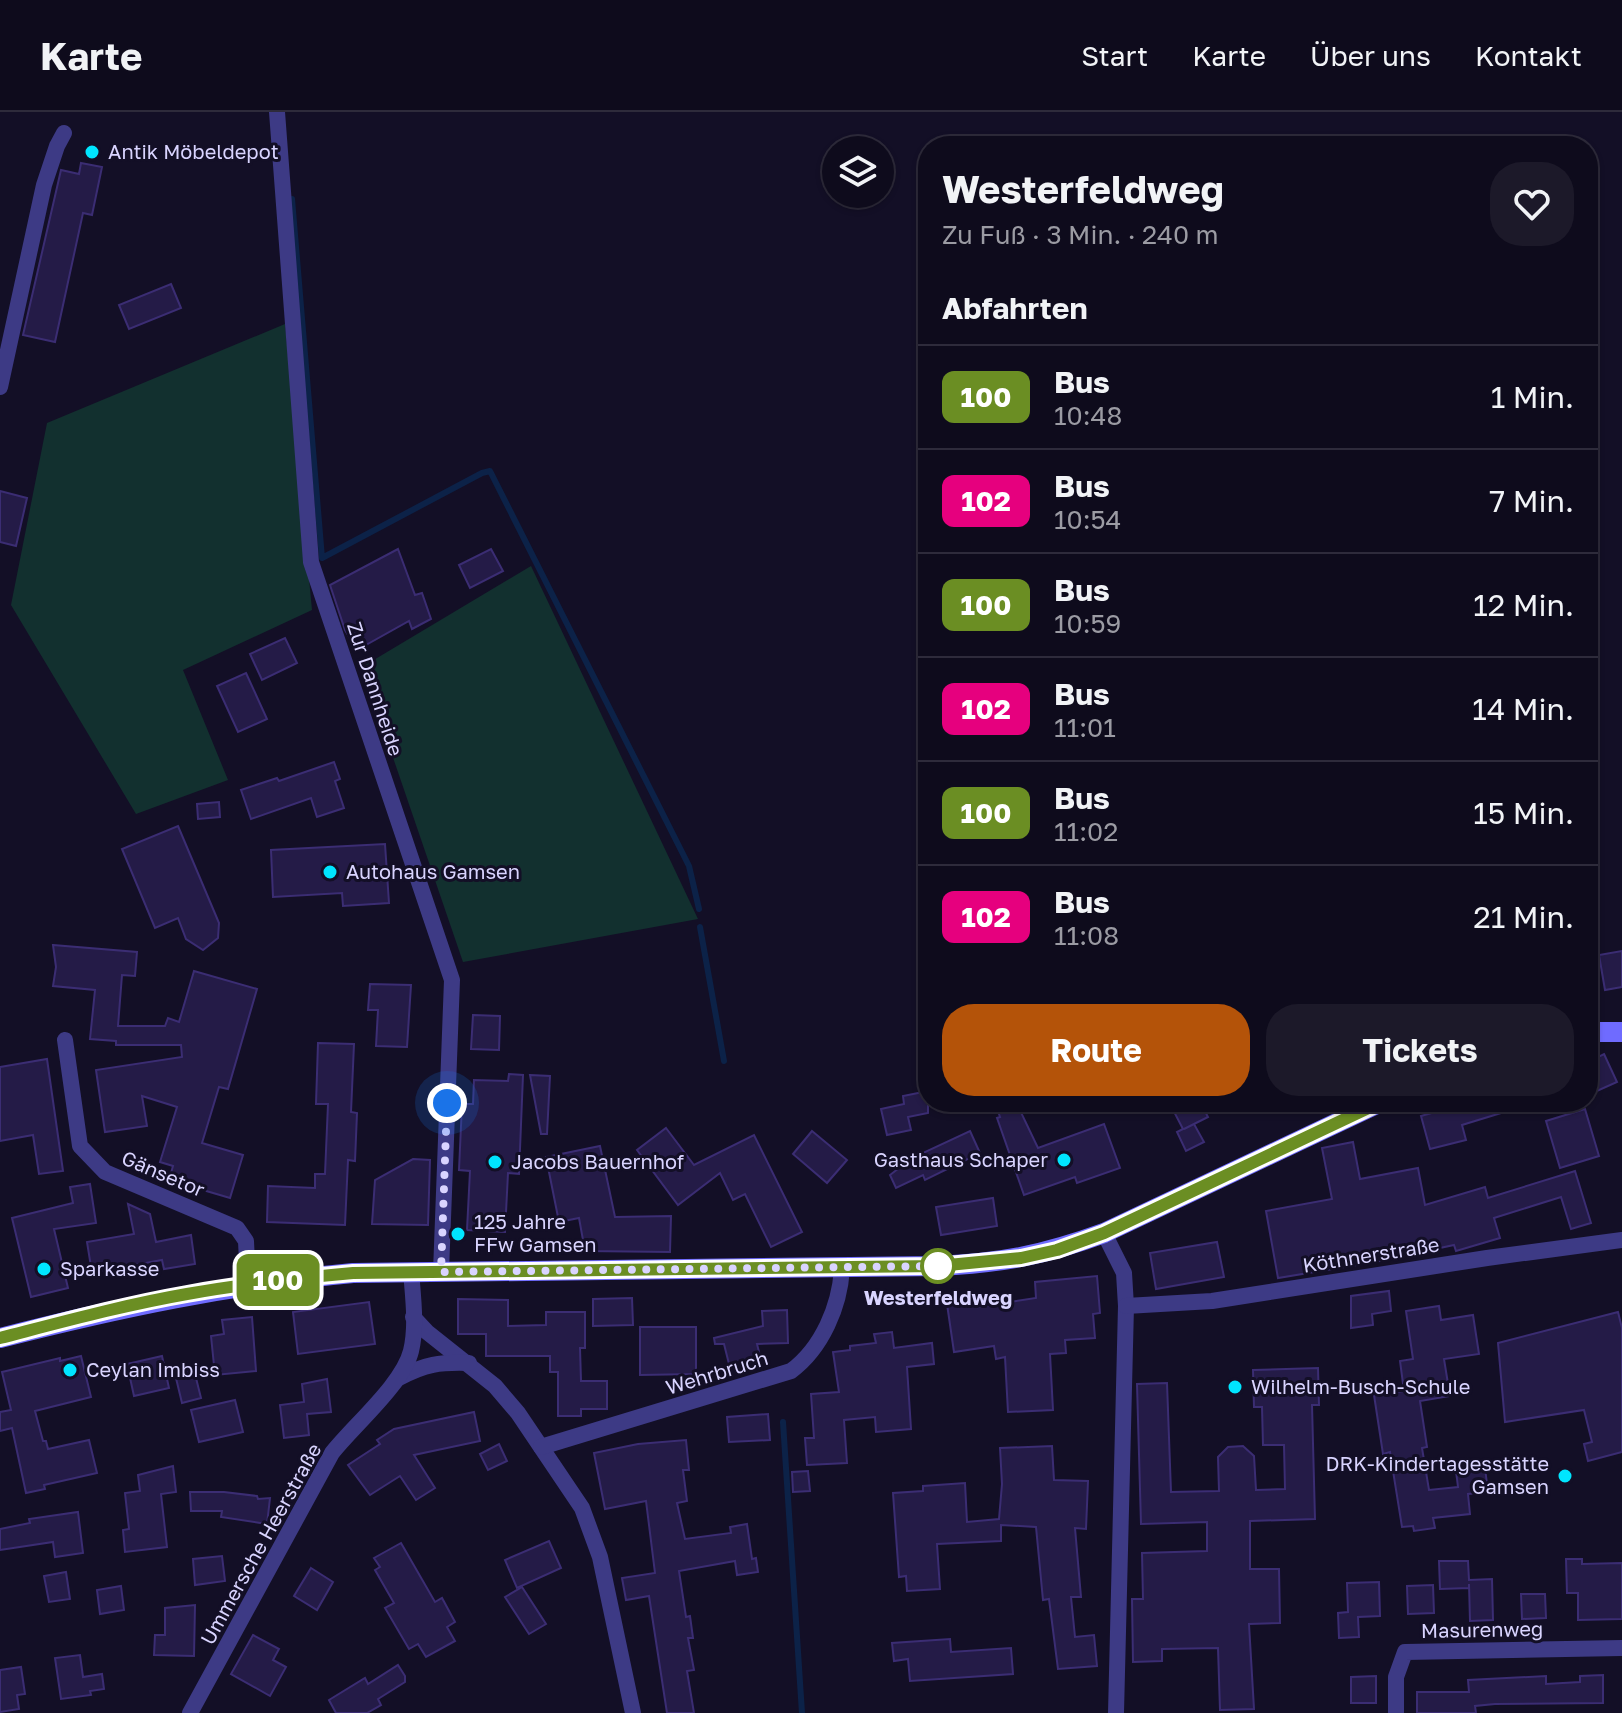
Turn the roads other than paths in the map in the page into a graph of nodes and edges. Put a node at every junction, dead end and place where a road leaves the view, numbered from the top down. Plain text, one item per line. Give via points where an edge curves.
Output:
1 (277, 112) edge
2 (64, 133) dead end
3 (0, 387) edge
4 (1598, 1032) edge
5 (1622, 1032) edge
6 (65, 1040) dead end
7 (1360, 1112) edge
8 (1104, 1233) junction
9 (1622, 1240) edge
10 (842, 1268) junction
11 (411, 1271) junction
12 (441, 1272) junction
13 (248, 1284) junction
14 (1126, 1306) junction
15 (413, 1317) junction
16 (0, 1338) edge
17 (469, 1363) junction
18 (399, 1378) junction
19 (541, 1447) junction
20 (1622, 1648) edge
21 (190, 1713) edge
22 (633, 1713) edge
23 (1116, 1713) edge
24 (1396, 1713) edge

1 - 12 street, Zur Dannheide via 311,562 452,980
2 - 3 street via 44,185
4 - 5 street
6 - 13 street, Gänsetor via 80,1146 105,1172 237,1228 246,1241
7 - 8 street
8 - 10 street via 1057,1250 985,1264
8 - 14 street via 1124,1273
9 - 14 street, Köthnerstraße via 1212,1301
10 - 12 street
10 - 19 street, Wehrbruch via 830,1321 791,1371
11 - 12 street
11 - 13 street
11 - 15 street
13 - 16 street
14 - 23 street
15 - 17 street
15 - 18 street, Ummersche Heerstraße via 411,1352
17 - 18 street via 421,1367
17 - 19 street via 503,1395
18 - 21 street, Ummersche Heerstraße via 332,1453
19 - 22 street via 582,1508 600,1557
20 - 24 street, Masurenweg via 1405,1652 1396,1677

